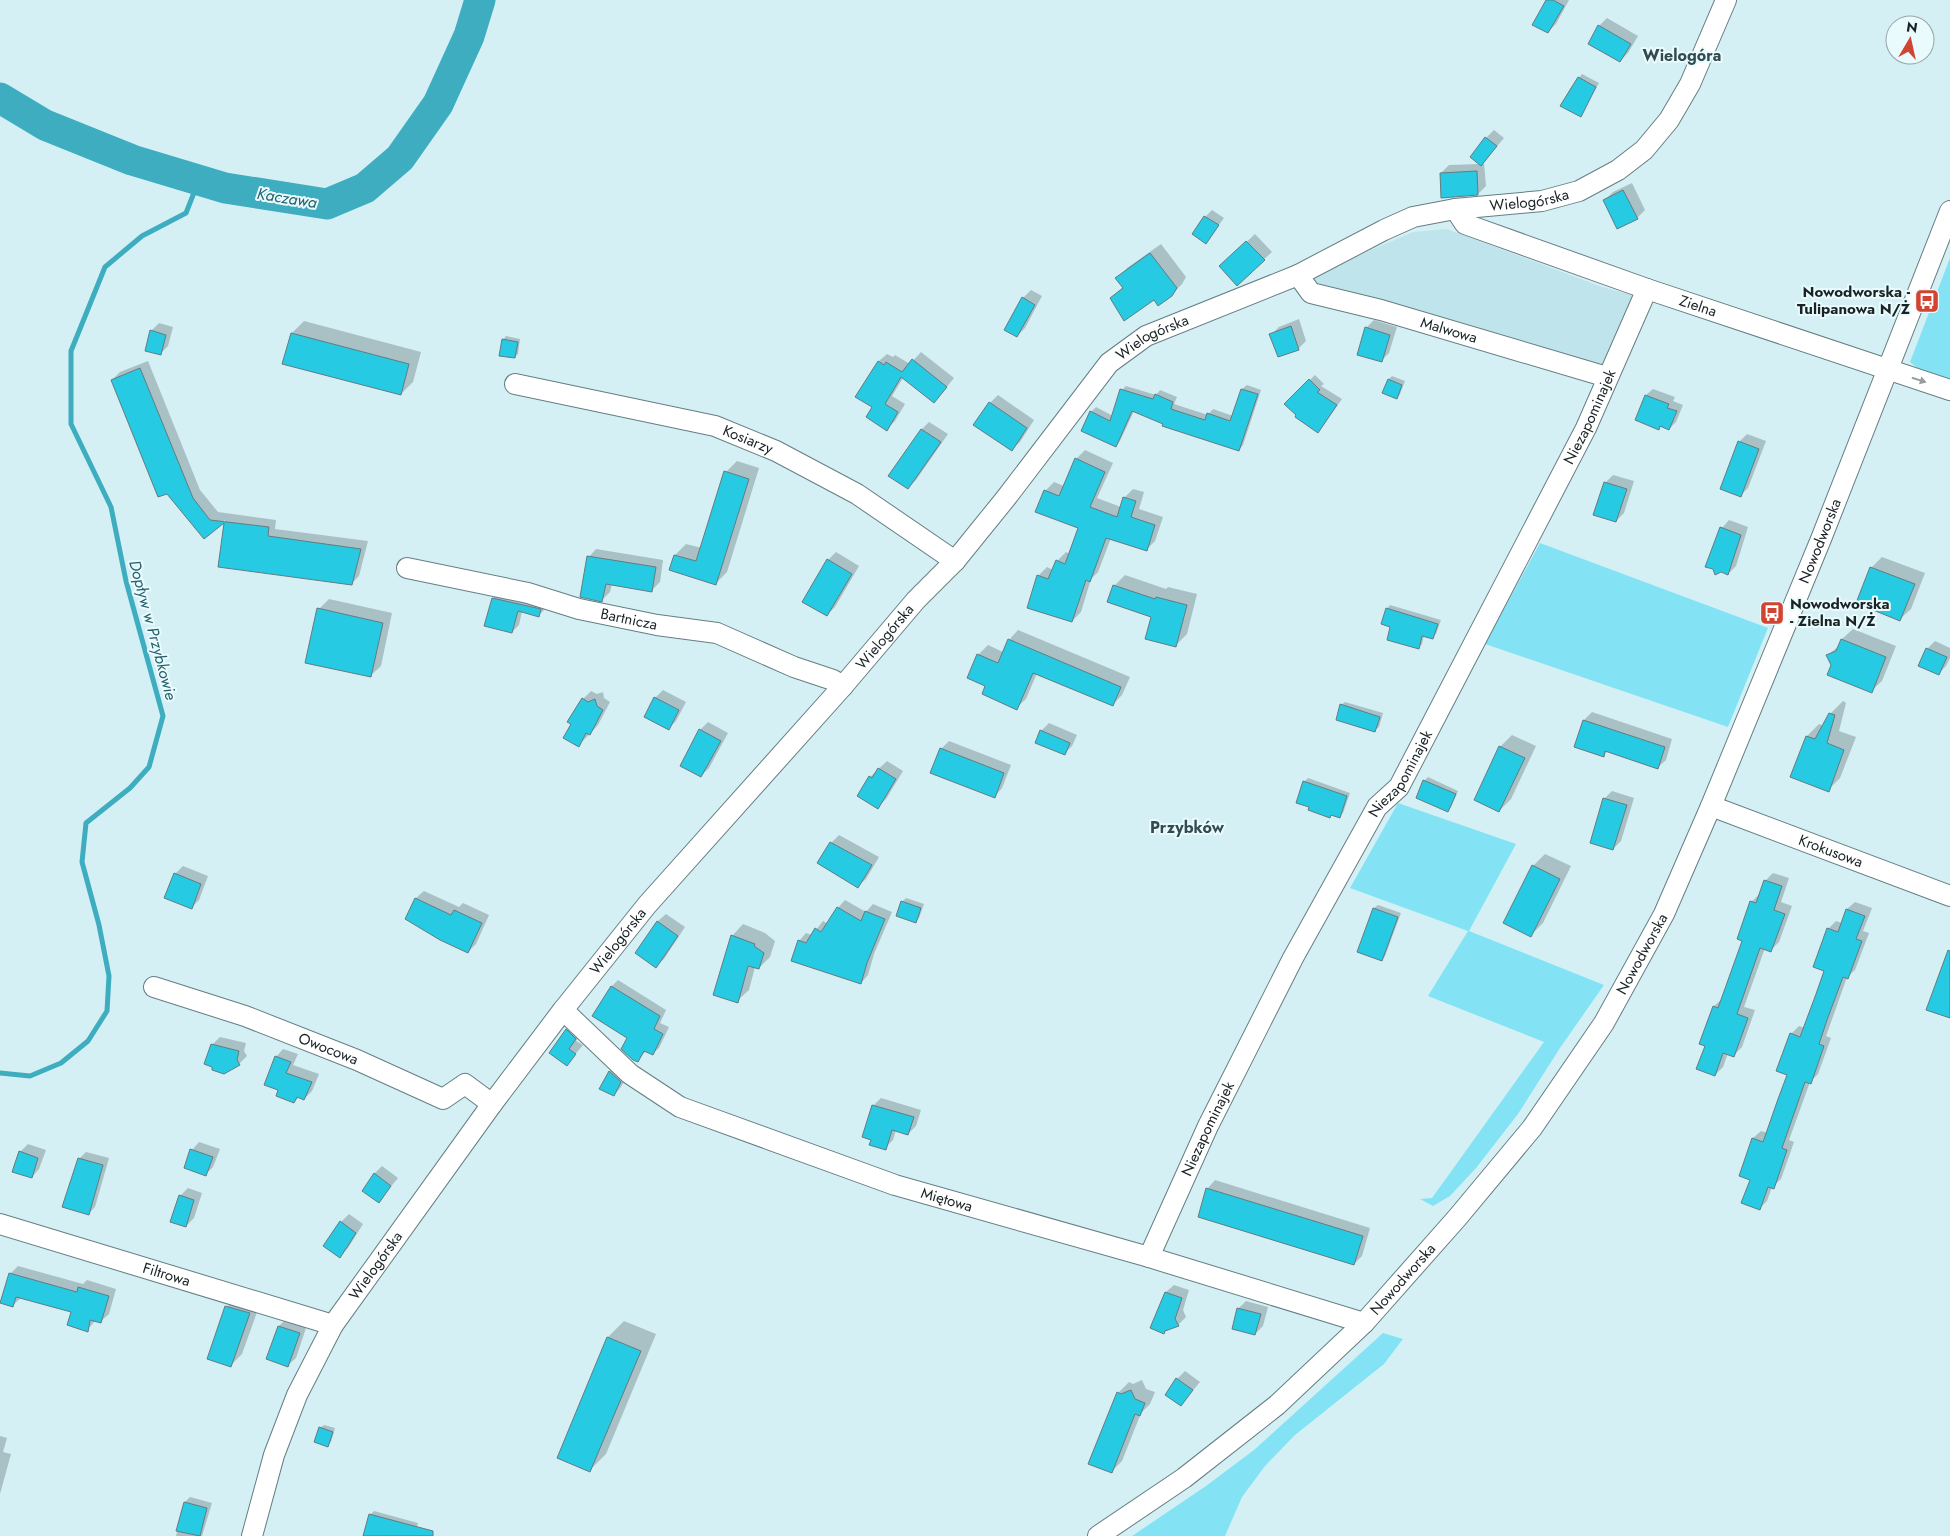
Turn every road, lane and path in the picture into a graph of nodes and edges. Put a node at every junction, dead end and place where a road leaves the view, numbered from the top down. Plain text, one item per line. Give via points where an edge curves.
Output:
1 (1726, 0) edge
2 (1455, 209) junction
3 (1950, 211) edge
4 (1298, 275) junction
5 (1647, 288) junction
6 (1888, 370) junction
7 (1608, 377) junction
8 (515, 384) dead end
9 (1950, 390) edge
10 (955, 561) junction
11 (407, 568) dead end
12 (843, 686) junction
13 (1711, 806) junction
14 (1950, 896) edge
15 (154, 987) dead end
16 (563, 1010) junction
17 (492, 1104) junction
18 (0, 1224) edge
19 (1150, 1257) junction
20 (1364, 1323) junction
21 (334, 1325) junction
22 (252, 1536) edge
23 (1098, 1536) edge

1 - 2 street, Wielogórska via 1690,84 1668,120 1644,150 1618,170 1579,191 1542,201
2 - 4 street, Wielogórska via 1412,217
2 - 5 street, Zielna via 1465,224
3 - 6 street, Nowodworska
4 - 7 street, Malwowa via 1310,293 1380,310
4 - 10 street, Wielogórska via 1146,336 1109,363
5 - 6 street, Zielna
5 - 7 street, Niezapominajek
6 -> 9 street, Zielna
6 - 13 street, Nowodworska
7 - 19 street, Niezapominajek via 1586,428 1399,787 1377,807 1293,958 1208,1126
8 - 10 street, Kosiarzy via 715,426 776,451 857,494
10 - 12 street, Wielogórska via 916,600
11 - 12 street, Bartnicza via 528,593 579,609 717,633
12 - 16 street, Wielogórska via 648,905
13 - 14 street, Krokusowa
13 - 20 street, Nowodworska via 1664,914 1604,1023 1532,1128
15 - 17 street, Owocowa via 245,1016 357,1060 443,1099 465,1084
16 - 17 street, Wielogórska
16 - 19 street, Miętowa via 630,1074 680,1107 895,1185
17 - 21 street, Wielogórska
18 - 21 street, Filtrowa
19 - 20 street, Miętowa
20 - 23 street, Nowodworska via 1277,1405 1184,1478
21 - 22 street, Wielogórska via 297,1395 274,1455

